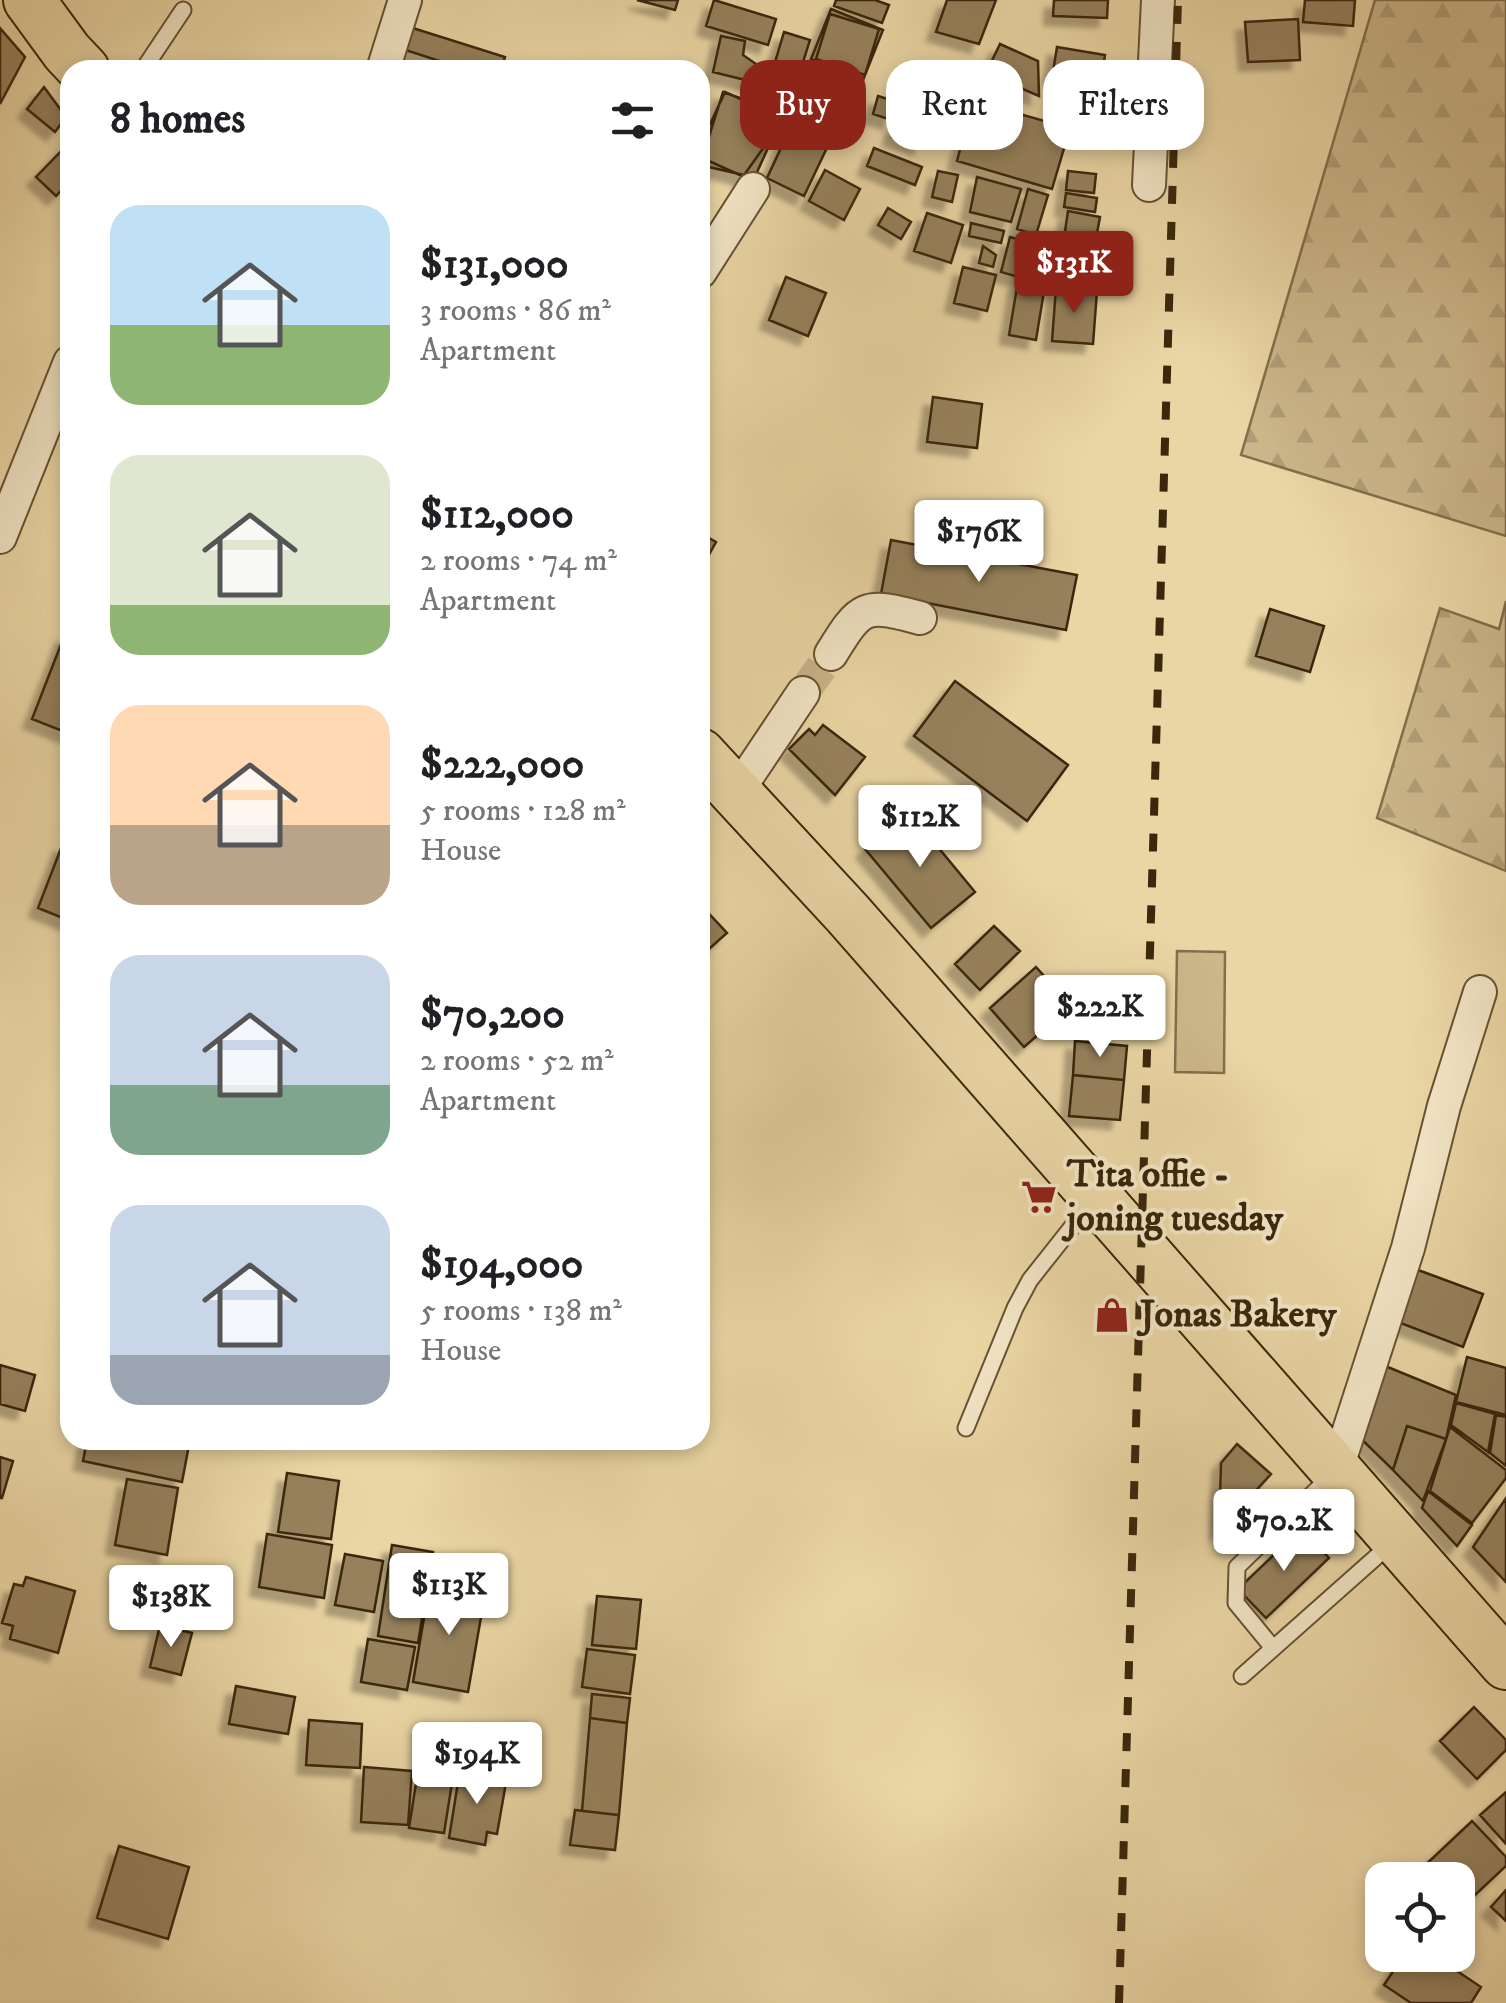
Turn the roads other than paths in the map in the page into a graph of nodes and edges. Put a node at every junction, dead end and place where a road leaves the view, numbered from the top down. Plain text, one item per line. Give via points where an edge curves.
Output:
1 (28, 0) edge
2 (405, 0) edge
3 (1158, 0) edge
4 (183, 10) dead end
5 (74, 60) edge
6 (150, 60) edge
7 (386, 60) edge
8 (1149, 185) dead end
9 (753, 189) dead end
10 (710, 256) edge
11 (60, 387) edge
12 (0, 537) edge
13 (920, 618) dead end
14 (830, 654) tunnel mouth
15 (803, 692) tunnel mouth
16 (710, 765) edge
17 (736, 792) junction
18 (1480, 992) dead end
19 (1096, 1196) junction
20 (966, 1428) dead end
21 (1336, 1471) junction
22 (1396, 1539) junction
23 (1273, 1648) junction
24 (1506, 1664) edge
25 (1242, 1676) dead end

1 - 5 main road
2 - 7 street
3 - 8 street
4 - 6 lane
9 - 10 street
11 - 12 street
13 - 14 street via 880,607 856,615
15 - 17 street
16 - 17 main road
17 - 19 main road
18 - 21 street
19 - 20 lane via 1014,1308
19 - 21 main road
21 - 22 main road
21 - 23 lane via 1237,1567 1236,1603
22 - 23 lane
22 - 24 main road
23 - 25 lane

